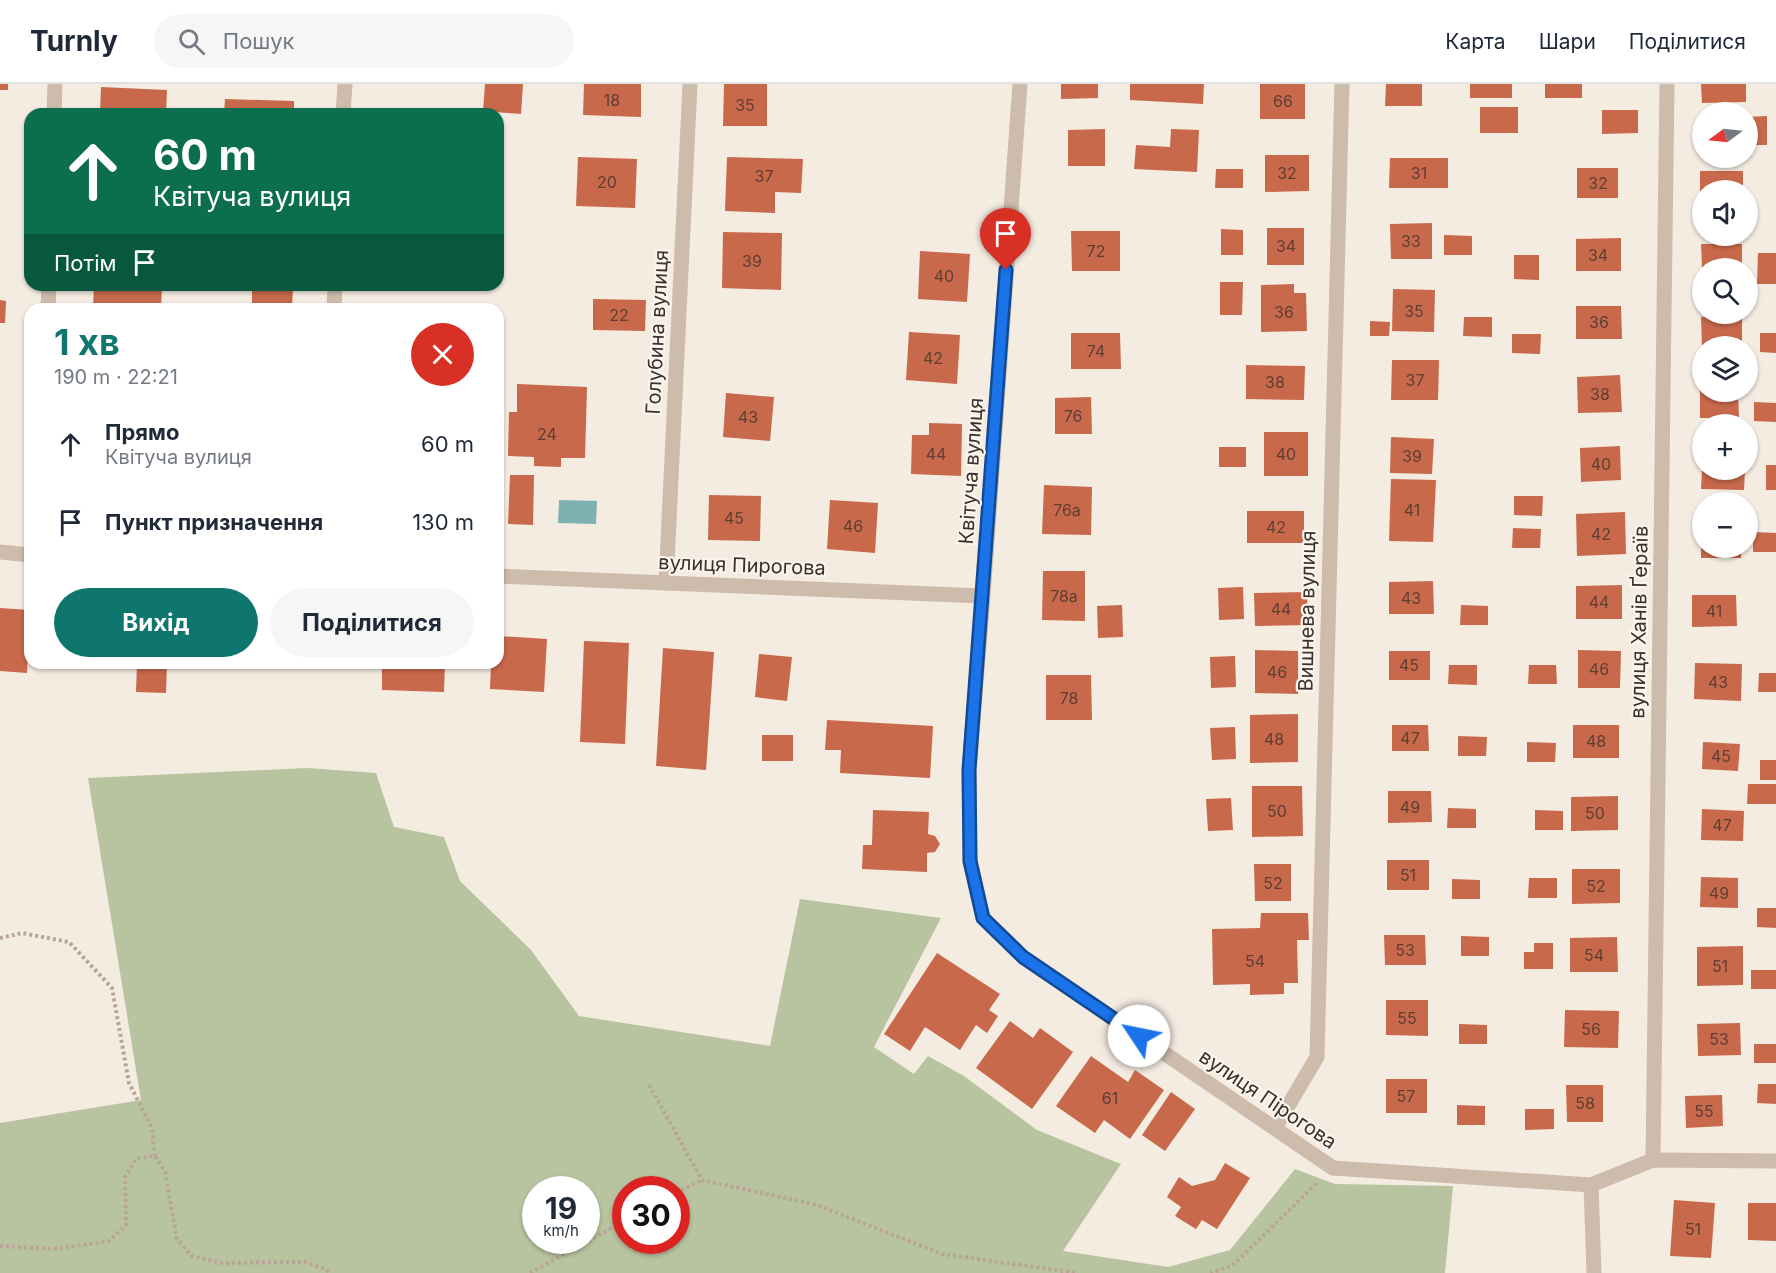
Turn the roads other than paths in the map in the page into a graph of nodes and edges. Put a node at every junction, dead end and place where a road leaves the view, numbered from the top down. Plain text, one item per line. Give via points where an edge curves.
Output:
1 (55, 84) edge
2 (345, 84) edge
3 (690, 84) edge
4 (1020, 84) edge
5 (1342, 84) edge
6 (1667, 84) edge
7 (54, 108) edge
8 (344, 108) edge
9 (0, 552) edge
10 (24, 554) edge
11 (504, 576) edge
12 (666, 582) junction
13 (983, 596) junction
14 (970, 861) joint
15 (1275, 1128) junction
16 (1653, 1160) junction
17 (1776, 1161) edge
18 (1591, 1185) junction
19 (1594, 1273) edge

1 - 7 street
2 - 8 street
3 - 12 street, Голубина вулиця
4 - 13 street, Квітуча вулиця
5 - 15 street, Вишнева вулиця via 1317,1057
6 - 16 street, вулиця Ханів Ґераїв
9 - 10 street
11 - 12 street, вулиця Пирогова
12 - 13 street, вулиця Пирогова
13 - 14 street, Квітуча вулиця via 969,770
14 - 15 street, вулиця Пірогова via 983,918 1023,957
15 - 18 street, вулиця Пірогова via 1333,1168
16 - 17 street, вулиця Пірогова
16 - 18 street, вулиця Пірогова
18 - 19 street

